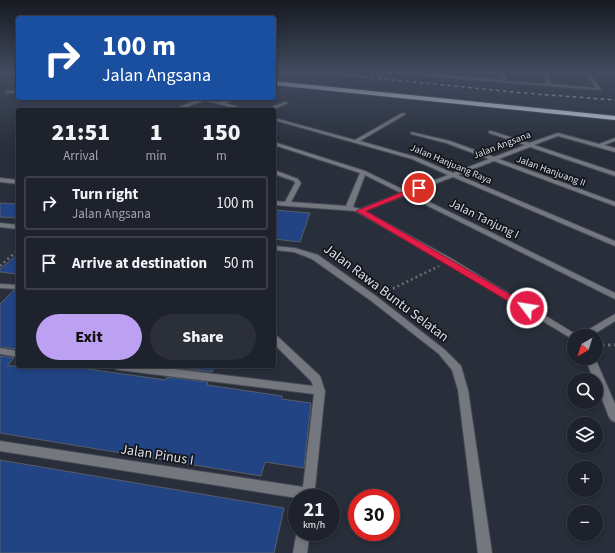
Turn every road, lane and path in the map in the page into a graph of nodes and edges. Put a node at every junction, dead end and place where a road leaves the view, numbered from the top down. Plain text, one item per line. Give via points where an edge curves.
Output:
1 (418, 98) edge
2 (467, 98) edge
3 (199, 100) edge
4 (207, 100) edge
5 (230, 100) edge
6 (222, 103) junction
7 (286, 103) dead end
8 (179, 108) edge
9 (239, 108) edge
10 (272, 108) edge
11 (615, 113) edge
12 (404, 114) dead end
13 (615, 118) edge
14 (276, 120) edge
15 (491, 132) dead end
16 (413, 133) dead end
17 (615, 139) edge
18 (356, 142) junction
19 (276, 144) edge
20 (601, 145) junction
21 (530, 146) junction
22 (615, 150) edge
23 (493, 159) junction
24 (363, 172) junction
25 (276, 173) edge
26 (615, 174) edge
27 (454, 175) junction
28 (0, 180) edge
29 (16, 182) edge
30 (406, 193) junction
31 (276, 203) edge
32 (287, 204) junction
33 (615, 204) edge
34 (349, 208) junction
35 (360, 211) junction
36 (0, 225) edge
37 (16, 227) edge
38 (615, 244) edge
39 (276, 248) edge
40 (16, 252) edge
41 (449, 261) junction
42 (0, 266) edge
43 (4, 286) edge
44 (16, 287) edge
45 (0, 294) edge
46 (615, 296) edge
47 (373, 298) junction
48 (615, 316) edge
49 (595, 329) edge
50 (567, 333) edge
51 (276, 340) edge
52 (603, 345) edge
53 (615, 345) edge
54 (0, 351) edge
55 (16, 354) edge
56 (593, 365) edge
57 (135, 368) edge
58 (320, 391) junction
59 (615, 417) edge
60 (0, 446) edge
61 (309, 489) edge
62 (288, 493) edge
63 (302, 541) edge
64 (300, 553) edge
65 (485, 553) edge

1 - 13 highway
2 - 11 highway
3 - 8 street
4 - 6 street
5 - 6 street
6 - 9 street
7 - 10 street
12 - 18 street
14 - 18 street, Jalan Hanjuang Raya
15 - 21 street
16 - 23 street, Jalan Hanjuang II via 448,142
17 - 20 street
18 - 27 street, Jalan Hanjuang Raya via 414,158
19 - 24 street, Jalan Tanjung I
20 - 21 street, Jalan Angsana via 562,134
20 - 22 street
21 - 23 street, Jalan Angsana
21 - 26 street
23 - 27 street, Jalan Angsana
23 - 33 street, Jalan Hanjuang II
24 - 30 street, Jalan Tanjung I
24 - 34 street
25 - 32 street via 298,183
27 - 30 street, Jalan Angsana
27 - 38 street, Jalan Hanjuang Raya
28 - 29 street
30 - 35 street, Jalan Angsana
30 - 46 street, Jalan Tanjung I
31 - 32 street
32 - 34 street
34 - 35 street
35 - 41 street
36 - 37 street
39 - 47 street, Jalan Rawa Buntu Selatan via 294,250 315,257
40 - 42 path
41 - 47 path
41 - 50 street
43 - 44 street
43 - 45 street
47 - 65 street, Jalan Rawa Buntu Selatan via 442,352 457,369 463,390
48 - 49 street
51 - 58 street via 316,379
52 - 53 path
54 - 55 street
56 - 59 street
57 - 58 street
58 - 61 street
60 - 62 street, Jalan Pinus I
63 - 64 street

